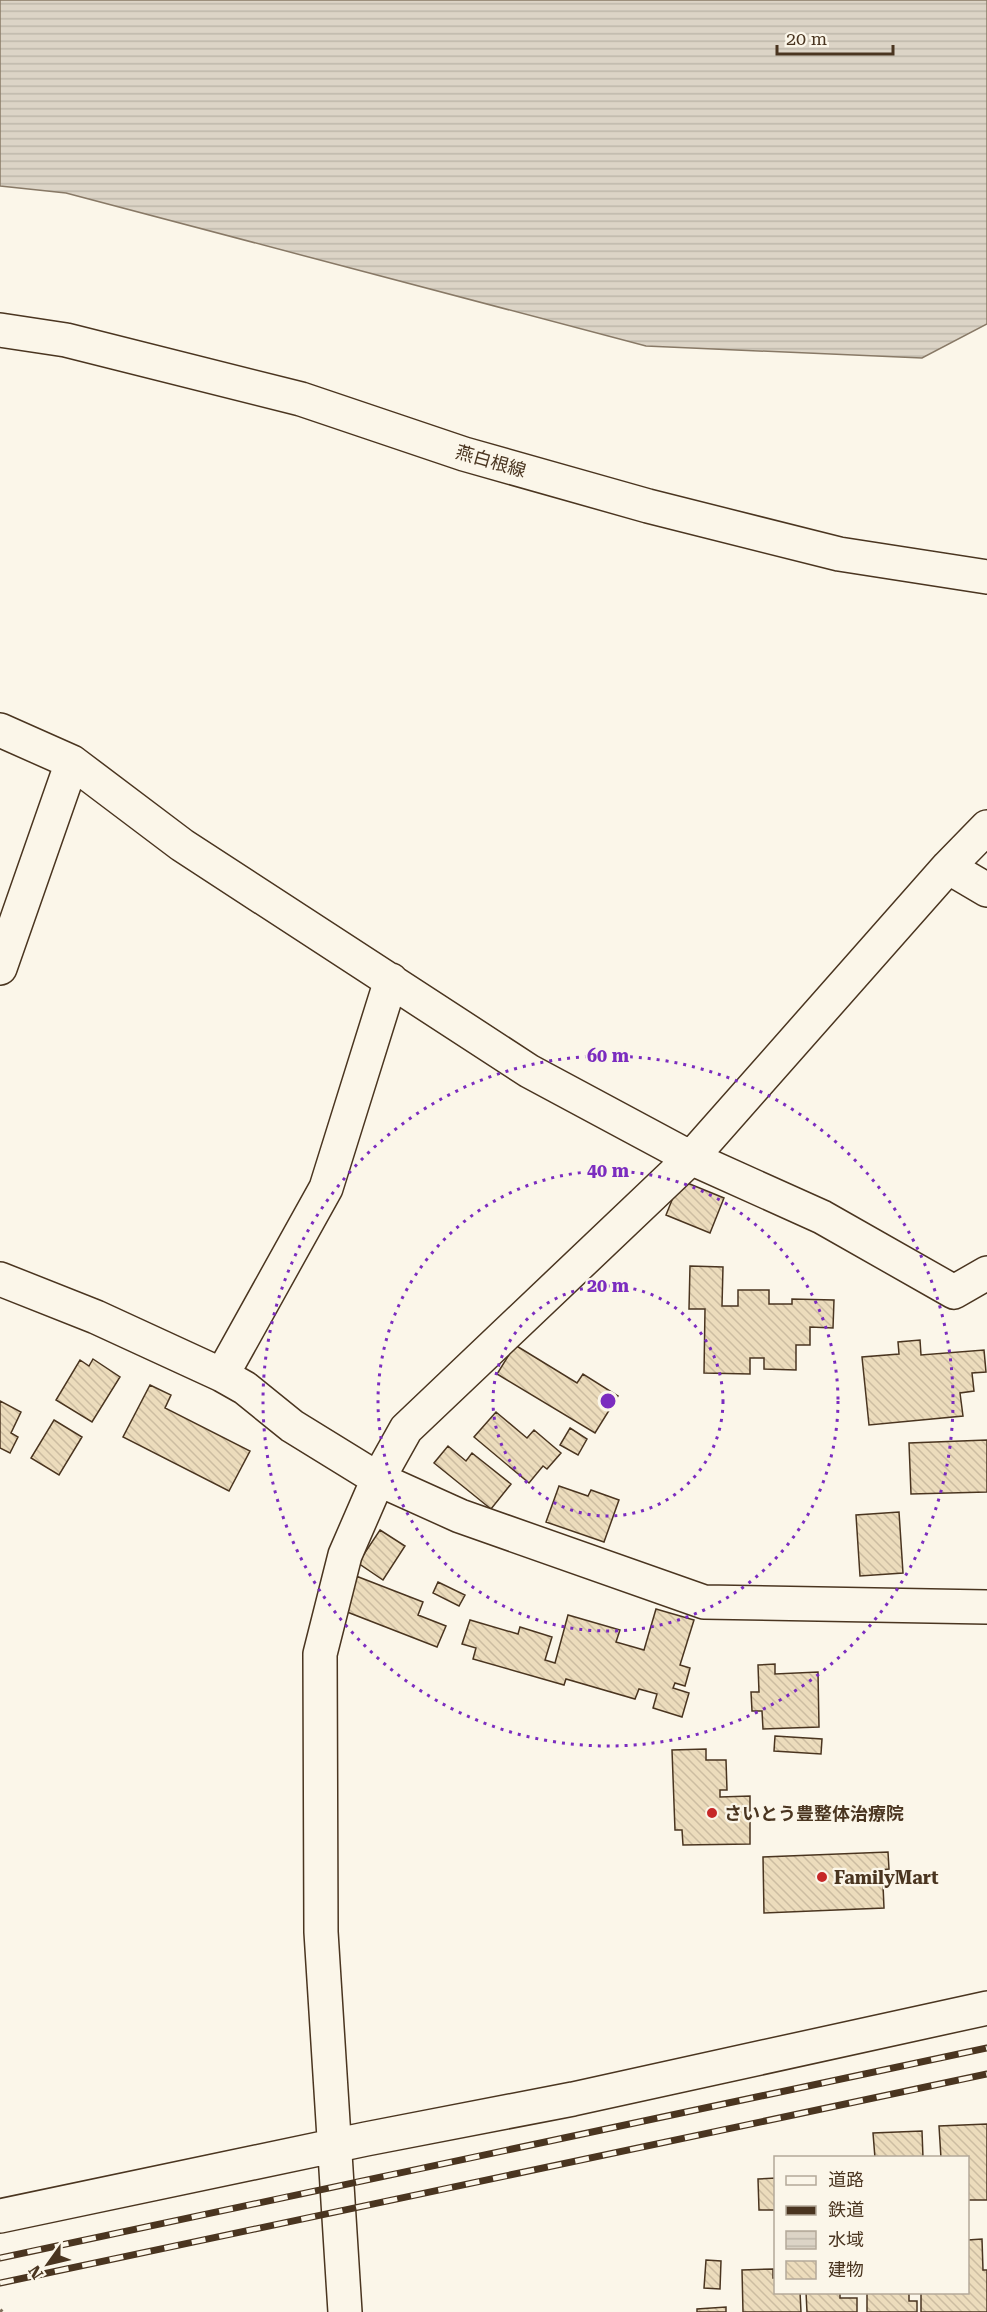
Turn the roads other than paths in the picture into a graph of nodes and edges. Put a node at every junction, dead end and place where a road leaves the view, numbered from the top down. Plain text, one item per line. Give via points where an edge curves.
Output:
1 (0, 330) edge
2 (987, 577) edge
3 (0, 730) edge
4 (72, 762) junction
5 (987, 827) edge
6 (948, 867) junction
7 (987, 890) edge
8 (0, 968) edge
9 (391, 980) junction
10 (691, 1158) junction
11 (987, 1274) edge
12 (0, 1280) edge
13 (222, 1375) junction
14 (378, 1479) junction
15 (987, 1607) edge
16 (987, 2008) edge
17 (336, 2147) junction
18 (0, 2216) edge
19 (345, 2312) edge

1 - 2 street, 燕白根線 via 66,340 301,399 464,454 839,554
3 - 4 street
4 - 8 street
4 - 9 street via 182,845
5 - 6 street
6 - 7 street
6 - 10 street
9 - 10 street via 529,1071
9 - 13 street via 326,1188
10 - 11 street via 822,1217 954,1292
10 - 14 street via 406,1429
12 - 13 street via 96,1317
13 - 14 street via 245,1388 292,1426
14 - 15 street via 460,1516 704,1602
14 - 17 street via 345,1555 320,1654 321,1932
16 - 17 street via 585,2097
17 - 18 street
17 - 19 street

